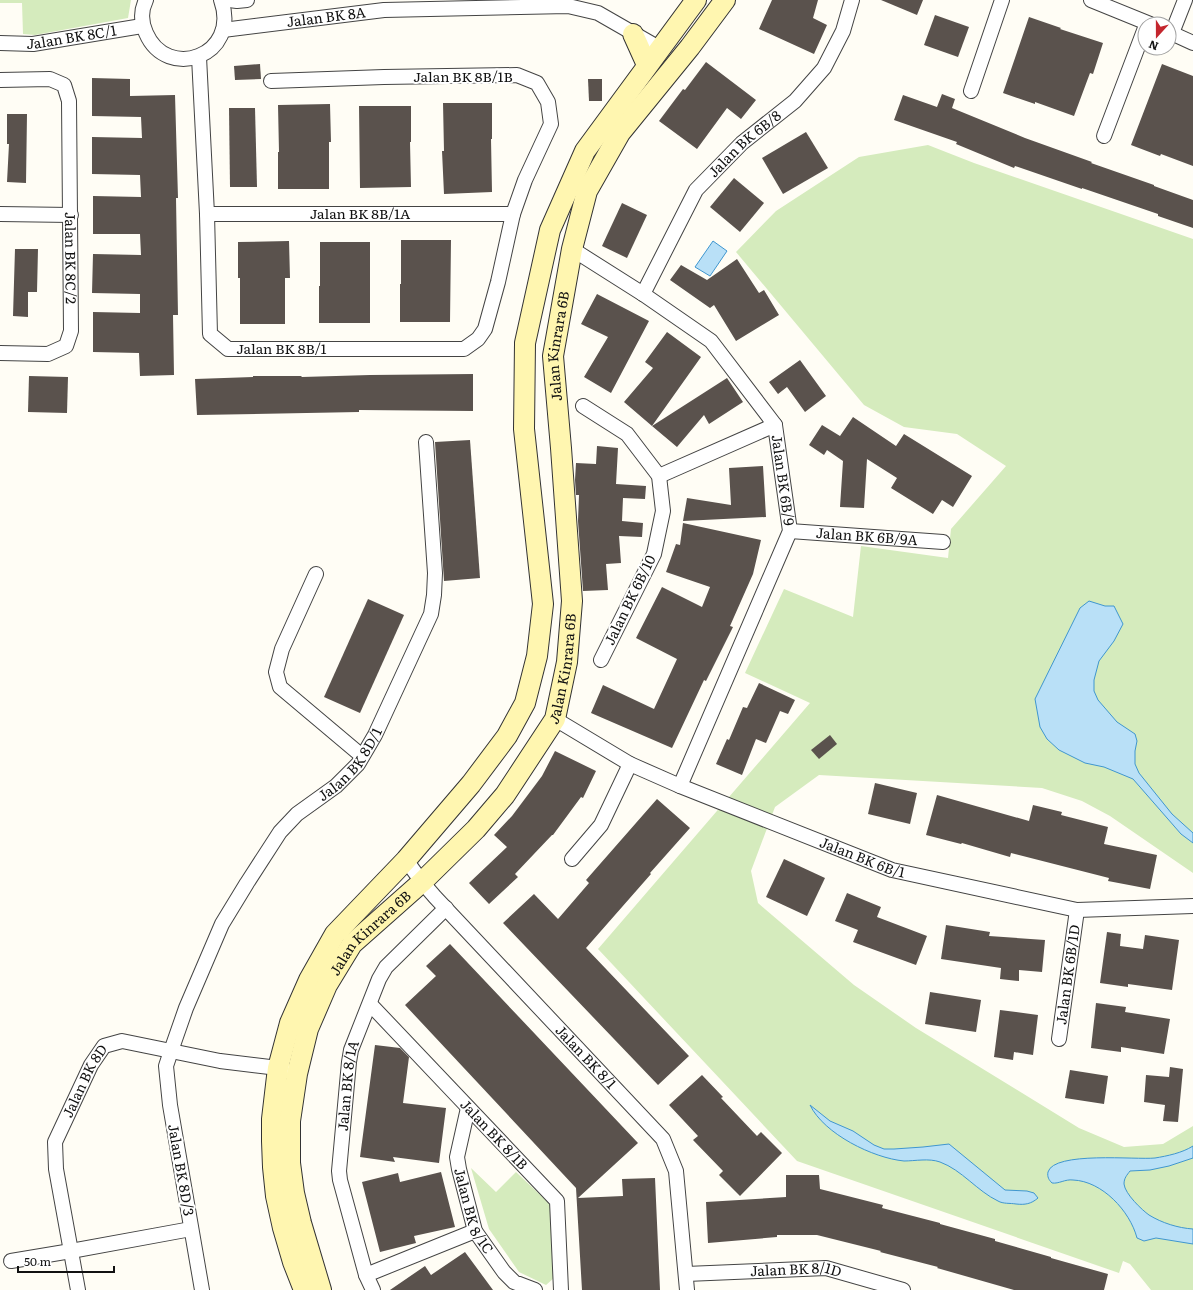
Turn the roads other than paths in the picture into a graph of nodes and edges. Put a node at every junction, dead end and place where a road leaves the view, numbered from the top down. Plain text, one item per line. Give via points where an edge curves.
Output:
1 (146, 0) edge
2 (221, 0) edge
3 (229, 0) edge
4 (247, 0) edge
5 (696, 0) edge
6 (725, 0) edge
7 (852, 0) edge
8 (1002, 0) edge
9 (1091, 0) edge
10 (1185, 0) edge
11 (1177, 17) edge
12 (1137, 21) edge
13 (142, 26) junction
14 (223, 30) junction
15 (633, 34) junction
16 (1177, 35) edge
17 (1193, 42) edge
18 (0, 44) edge
19 (690, 47) junction
20 (660, 48) junction
21 (1137, 51) edge
22 (199, 57) junction
23 (647, 65) junction
24 (0, 80) edge
25 (271, 81) dead end
26 (971, 91) dead end
27 (1104, 136) dead end
28 (0, 214) edge
29 (208, 214) junction
30 (513, 214) junction
31 (70, 215) junction
32 (572, 249) junction
33 (643, 294) junction
34 (0, 353) edge
35 (583, 406) dead end
36 (775, 425) junction
37 (426, 442) dead end
38 (659, 476) junction
39 (790, 531) junction
40 (943, 542) dead end
41 (316, 574) dead end
42 (601, 660) dead end
43 (555, 719) junction
44 (362, 756) junction
45 (630, 764) junction
46 (680, 786) junction
47 (572, 859) dead end
48 (406, 860) junction
49 (422, 882) junction
50 (1193, 906) edge
51 (446, 908) junction
52 (1077, 910) junction
53 (370, 1004) junction
54 (1059, 1039) dead end
55 (171, 1051) junction
56 (278, 1068) junction
57 (297, 1074) junction
58 (468, 1108) junction
59 (191, 1229) junction
60 (475, 1231) junction
61 (71, 1251) junction
62 (11, 1260) dead end
63 (686, 1274) junction
64 (366, 1275) junction
65 (78, 1290) edge
66 (202, 1290) edge
67 (304, 1290) edge
68 (321, 1290) edge
69 (373, 1290) edge
70 (535, 1290) edge
71 (562, 1290) edge
72 (687, 1290) edge
73 (903, 1290) edge

1 - 13 street
2 - 14 street via 225,20
3 - 4 street
5 - 20 street, Jalan Kinrara 6B
6 - 19 street, Jalan Kinrara 6B
7 - 33 street, Jalan BK 6B/8 via 843,31 824,68 795,101 742,143 696,190
8 - 26 street
9 - 12 street
10 - 11 street
13 - 18 street, Jalan BK 8C/1 via 33,44
13 - 22 street via 150,42 163,54 181,59
14 - 15 street, Jalan BK 8A via 384,10 568,6 598,13
14 - 22 street via 214,46
15 - 20 street, Jalan BK 8A
15 - 23 street
16 - 17 street
19 - 20 street via 674,53
19 - 32 street, Jalan Kinrara 6B via 620,133 587,191
20 - 23 street, Jalan Kinrara 6B
21 - 27 street
22 - 29 street, Jalan BK 8B/1
23 - 48 street, Jalan Kinrara 6B via 585,151 550,230 525,343 524,429 543,604 537,656 525,703 507,736 471,784
24 - 31 street, Jalan BK 8C/2 via 50,79 64,86 69,101
25 - 30 street, Jalan BK 8B/1B via 517,76 536,83 548,102 551,124 525,180
28 - 31 street
29 - 30 street, Jalan BK 8B/1A
29 - 30 street, Jalan BK 8B/1 via 210,334 228,349 464,349 485,330
31 - 34 street, Jalan BK 8C/2 via 71,331 66,346 48,354
32 - 33 street, Jalan BK 6B/9
32 - 43 street, Jalan Kinrara 6B via 553,356 572,602 567,662
33 - 36 street, Jalan BK 6B/9 via 711,341
35 - 38 street via 627,434
36 - 38 street
36 - 39 street, Jalan BK 6B/9
37 - 44 street, Jalan BK 8D/1 via 434,572 431,614 375,735
38 - 42 street, Jalan BK 6B/10 via 663,511 654,554
39 - 40 street, Jalan BK 6B/9A
39 - 46 street, Jalan BK 6B/9
41 - 44 street via 282,649 276,672 280,687
43 - 45 street, Jalan BK 6B/1
43 - 49 street, Jalan Kinrara 6B via 505,795 476,829
44 - 55 street, Jalan BK 8D/1 via 358,764 336,786 297,814 280,832 222,924 186,1008
45 - 46 street, Jalan BK 6B/1
45 - 47 street via 601,825
46 - 52 street, Jalan BK 6B/1 via 892,870
48 - 49 street, Jalan BK 8/1
48 - 56 street, Jalan Kinrara 6B via 335,934 309,980 290,1023
49 - 51 street, Jalan BK 8/1
49 - 57 street, Jalan Kinrara 6B via 352,944 324,991 308,1029
50 - 52 street, Jalan BK 6B/1
51 - 53 street, Jalan BK 8/1A via 386,967
51 - 63 street, Jalan BK 8/1 via 663,1139 676,1171
52 - 54 street, Jalan BK 6B/1D
53 - 58 street, Jalan BK 8/1B
53 - 64 street, Jalan BK 8/1A via 351,1050 338,1171
55 - 56 street, Jalan BK 8D via 220,1061
55 - 59 street, Jalan BK 8D/3 via 166,1066 170,1105
55 - 61 street, Jalan BK 8D via 122,1041 104,1046 91,1065 55,1142 56,1169
56 - 57 street
56 - 67 street, Jalan Kinrara 6B via 272,1119 276,1196 293,1262
57 - 68 street, Jalan Kinrara 6B via 290,1121 290,1163 301,1223
58 - 60 street, Jalan BK 8/1C via 457,1157
58 - 71 street, Jalan BK 8/1B via 557,1201
59 - 61 street
59 - 66 street, Jalan BK 8D/3
60 - 64 street
60 - 70 street, Jalan BK 8/1C via 514,1282
61 - 62 street
61 - 65 street, Jalan BK 8D
63 - 72 street, Jalan BK 8/1
63 - 73 street, Jalan BK 8/1D via 826,1268
64 - 69 street, Jalan BK 8/1A

